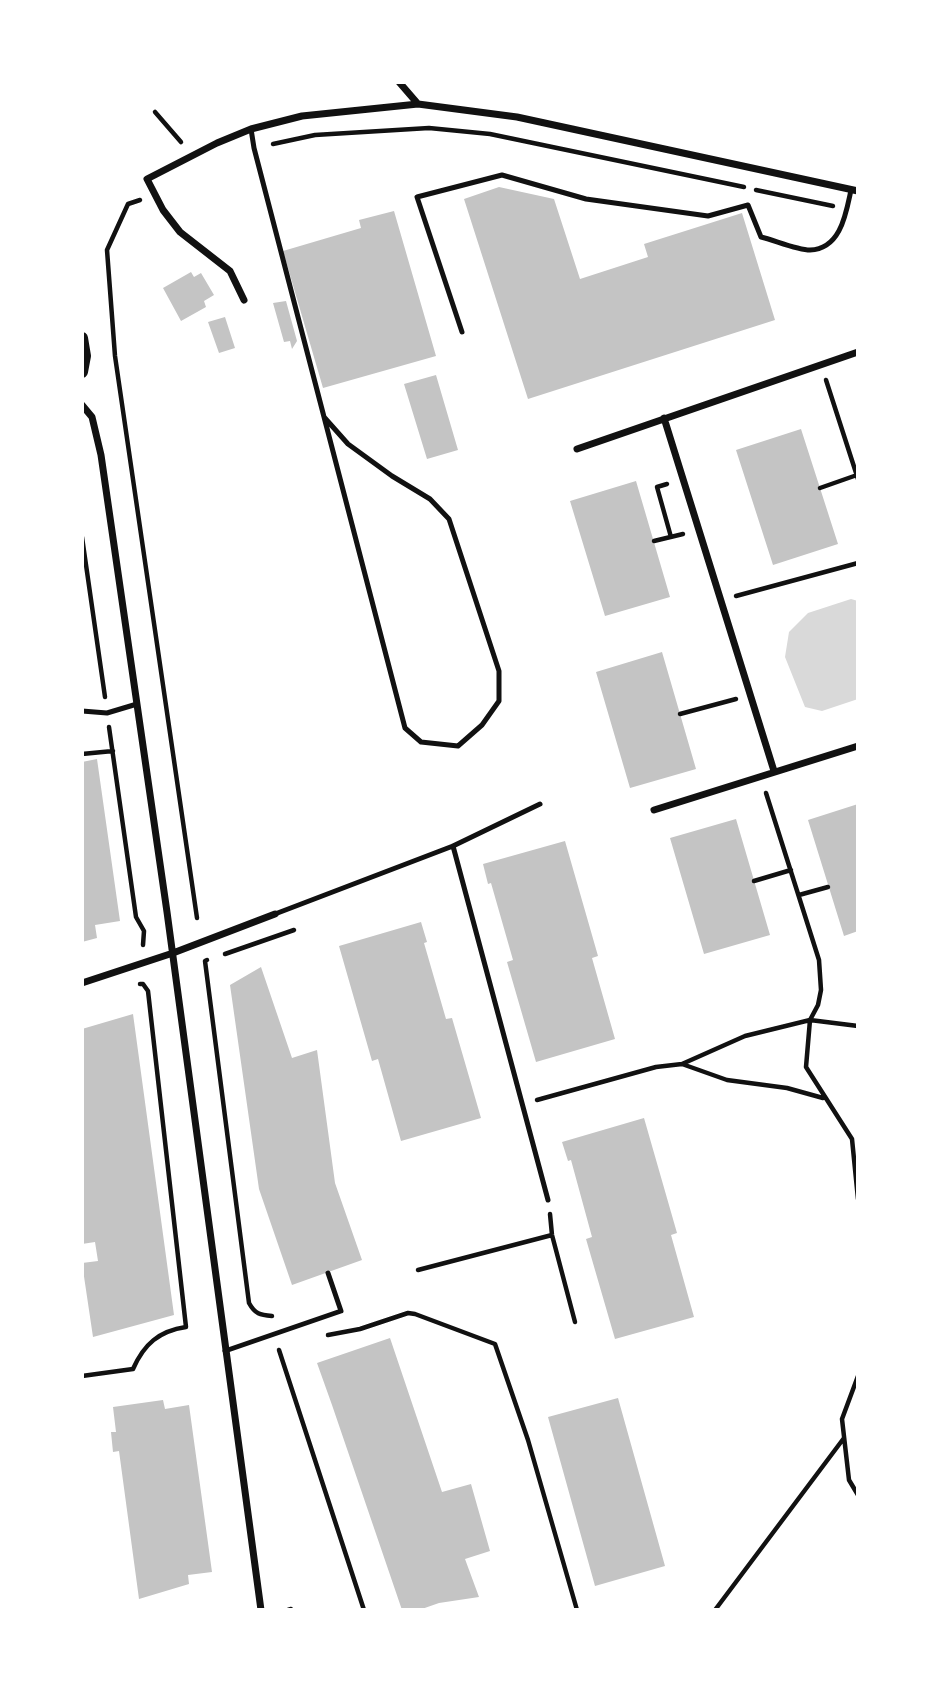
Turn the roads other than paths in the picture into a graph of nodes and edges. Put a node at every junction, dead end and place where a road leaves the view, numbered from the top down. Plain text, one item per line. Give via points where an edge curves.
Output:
1 (399, 82) edge
2 (418, 104) junction
3 (251, 130) junction
4 (854, 190) edge
5 (244, 300) dead end
6 (462, 332) dead end
7 (82, 338) edge
8 (858, 352) edge
9 (82, 372) edge
10 (82, 405) edge
11 (324, 417) junction
12 (664, 418) junction
13 (577, 449) dead end
14 (137, 704) junction
15 (82, 710) edge
16 (858, 746) edge
17 (774, 771) junction
18 (540, 804) dead end
19 (654, 810) dead end
20 (453, 846) junction
21 (275, 914) joint
22 (173, 953) junction
23 (82, 983) edge
24 (548, 1200) road end
25 (328, 1273) dead end
26 (225, 1351) junction
27 (261, 1610) edge

1 - 2 street
2 - 3 street via 302,116
2 - 4 street via 517,117
3 - 5 street via 147,179 176,226 230,271
3 - 11 lane
4 - 6 lane via 831,243 810,250 761,237 748,205 708,216 586,200 502,175 417,197
7 - 9 street
8 - 12 street
10 - 14 street via 92,417 102,455
11 - 11 lane via 405,728 421,742 458,746 482,725 499,701 499,671 449,519 430,499 348,444
12 - 13 street
12 - 17 street
14 - 15 lane via 107,713
14 - 22 street
16 - 17 street
17 - 19 street
18 - 20 lane
20 - 21 lane
20 - 24 lane
21 - 22 street
22 - 23 street
22 - 26 street
25 - 26 lane via 341,1311
26 - 27 street

